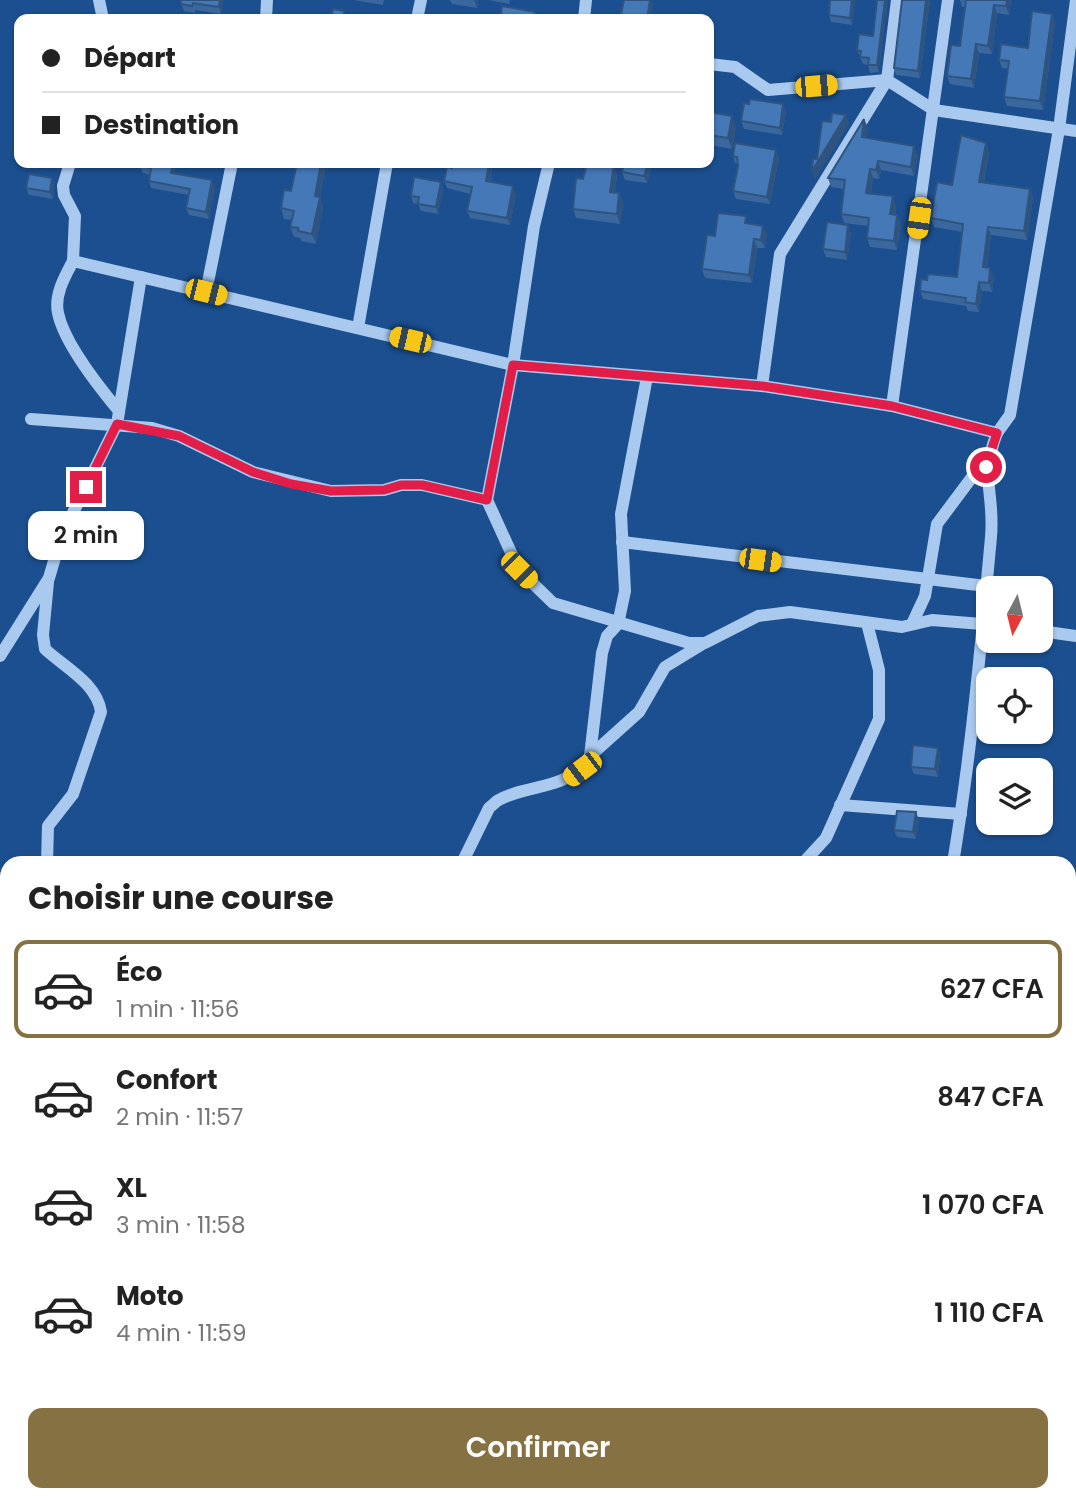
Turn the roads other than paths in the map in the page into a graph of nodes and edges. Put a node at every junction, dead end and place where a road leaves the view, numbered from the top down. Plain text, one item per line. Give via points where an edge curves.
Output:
1 (897, 0) edge
2 (948, 0) edge
3 (1076, 0) edge
4 (714, 65) edge
5 (887, 80) junction
6 (934, 110) junction
7 (1059, 129) junction
8 (1076, 131) edge
9 (68, 168) edge
10 (231, 168) edge
11 (386, 168) edge
12 (548, 168) edge
13 (73, 261) junction
14 (141, 277) junction
15 (206, 292) junction
16 (358, 328) junction
17 (513, 365) junction
18 (647, 377) junction
19 (762, 386) junction
20 (892, 406) junction
21 (118, 418) junction
22 (31, 419) dead end
23 (997, 433) junction
24 (989, 454) junction
25 (487, 500) junction
26 (622, 542) junction
27 (989, 576) edge
28 (49, 578) junction
29 (925, 581) junction
30 (976, 587) edge
31 (867, 623) junction
32 (618, 624) junction
33 (912, 624) junction
34 (976, 624) edge
35 (1054, 633) edge
36 (1076, 636) edge
37 (705, 643) junction
38 (982, 653) edge
39 (0, 656) edge
40 (590, 756) junction
41 (840, 805) junction
42 (961, 814) junction
43 (47, 856) edge
44 (465, 856) edge
45 (809, 856) edge
46 (954, 856) edge

1 - 5 street
2 - 6 street
3 - 7 street
4 - 5 street via 735,67 768,90
5 - 6 street
5 - 19 street via 780,254
6 - 7 street
6 - 20 street
7 - 8 street
7 - 23 street via 1010,415
9 - 13 street via 63,186 75,216
10 - 15 street
11 - 16 street
12 - 17 street via 534,226
13 - 14 street
13 - 21 street via 57,312
14 - 15 street
14 - 21 street
15 - 16 street
16 - 17 street
17 - 18 street
17 - 25 street
18 - 19 street
18 - 26 street via 621,514
19 - 20 street
20 - 23 street
21 - 22 street
21 - 25 street via 179,436 253,472 291,484 331,491 422,485
21 - 28 street via 61,537
23 - 24 street
24 - 27 street via 986,479 993,513
24 - 29 street via 937,524
25 - 32 street via 519,570 553,603
26 - 29 street
26 - 32 street via 625,591
28 - 39 street
28 - 43 street via 45,649 85,682 96,695 101,712 73,794 48,826
29 - 30 street
29 - 33 street via 922,605
31 - 33 street
31 - 37 street via 812,613 769,613
31 - 41 street via 879,670 879,719
32 - 37 street via 688,643
32 - 40 street via 607,636 602,653
33 - 34 street via 942,620
35 - 36 street
37 - 40 street via 665,667 639,712
38 - 42 street
40 - 44 street via 571,777 497,801
41 - 42 street
41 - 45 street via 826,838
42 - 46 street

